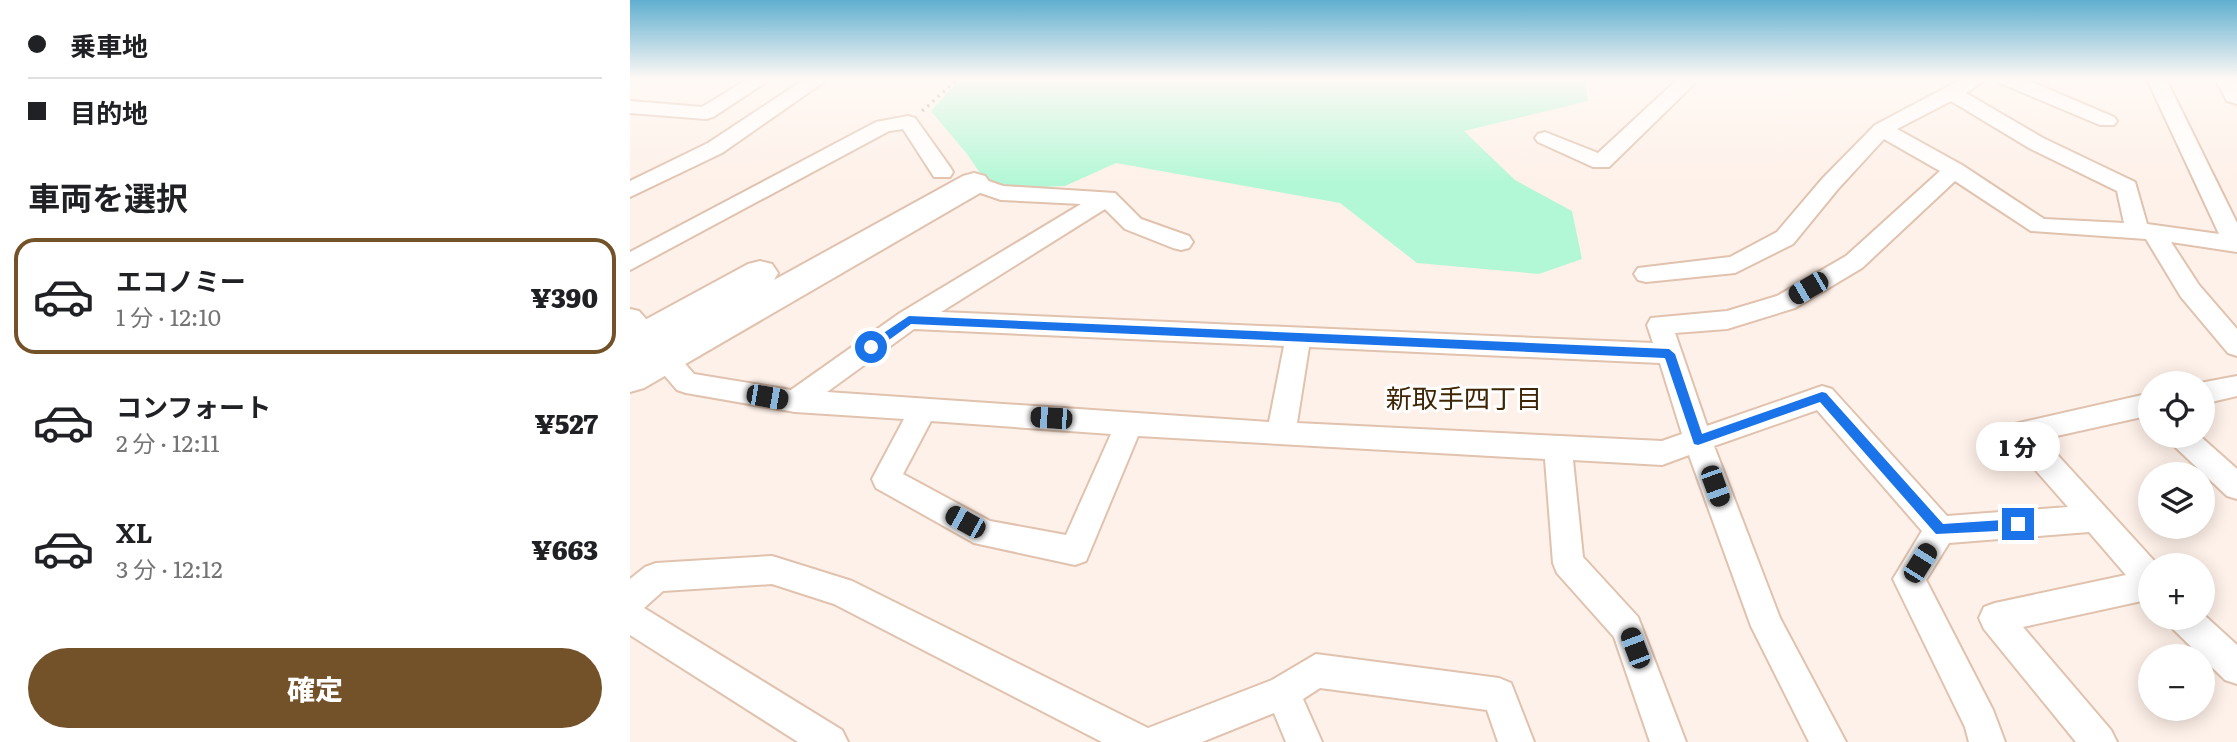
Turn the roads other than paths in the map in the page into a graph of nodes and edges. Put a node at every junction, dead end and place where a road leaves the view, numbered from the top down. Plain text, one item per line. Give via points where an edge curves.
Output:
1 (767, 114) edge
2 (1653, 114) edge
3 (1912, 114) edge
4 (1987, 114) edge
5 (2089, 114) edge
6 (2170, 114) edge
7 (2107, 121) dead end
8 (908, 122) joint
9 (1882, 129) junction
10 (1545, 138) dead end
11 (1954, 170) junction
12 (958, 178) junction
13 (630, 190) edge
14 (1107, 198) junction
15 (2146, 232) junction
16 (1181, 242) dead end
17 (2236, 244) edge
18 (630, 262) edge
19 (1646, 274) dead end
20 (909, 320) junction
21 (1298, 337) junction
22 (643, 339) edge
23 (2237, 346) edge
24 (1669, 354) junction
25 (630, 377) edge
26 (2237, 386) edge
27 (2215, 391) edge
28 (794, 401) junction
29 (2138, 408) edge
30 (923, 410) junction
31 (1129, 424) junction
32 (1281, 434) junction
33 (1698, 440) junction
34 (1558, 448) junction
35 (2195, 448) edge
36 (2237, 487) edge
37 (2095, 519) junction
38 (1940, 530) junction
39 (2138, 567) edge
40 (643, 579) edge
41 (2138, 585) edge
42 (630, 599) edge
43 (630, 617) edge
44 (2197, 630) edge
45 (2237, 668) edge
46 (1283, 693) junction
47 (830, 742) edge
48 (1138, 742) edge
49 (1157, 742) edge
50 (1304, 742) edge
51 (1516, 742) edge
52 (1668, 742) edge
53 (1828, 742) edge
54 (1987, 742) edge
55 (2099, 742) edge

1 - 13 street via 715,148
2 - 10 street via 1601,162
3 - 9 street
4 - 15 street via 2127,187
5 - 7 street
6 - 17 street
8 - 12 street
8 - 18 street via 883,126
9 - 11 street
9 - 19 street via 1785,238 1735,265
11 - 15 street via 2039,226
11 - 24 street via 1854,262 1786,302 1727,320 1660,325
12 - 14 street via 1001,194
12 - 22 street
14 - 16 street via 1133,224
14 - 20 street
15 - 17 street
15 - 23 street
20 - 21 street
20 - 28 street
21 - 24 street
21 - 32 street
22 - 25 street
22 - 28 street via 686,383
24 - 33 street
26 - 27 street
28 - 30 street
29 - 37 street via 2020,433
30 - 31 street
30 - 31 street via 886,479 985,533 1075,551
31 - 32 street
32 - 34 street
33 - 34 street via 1662,453
33 - 38 street via 1822,397
33 - 53 street via 1767,626
34 - 52 street via 1568,563 1627,628
35 - 36 street
37 - 38 street
37 - 39 street
38 - 54 street via 1909,579
40 - 42 street
40 - 48 street via 772,570 841,591
41 - 55 street via 1995,618
43 - 47 street
44 - 45 street
46 - 49 street
46 - 50 street
46 - 51 street via 1316,671 1499,695

